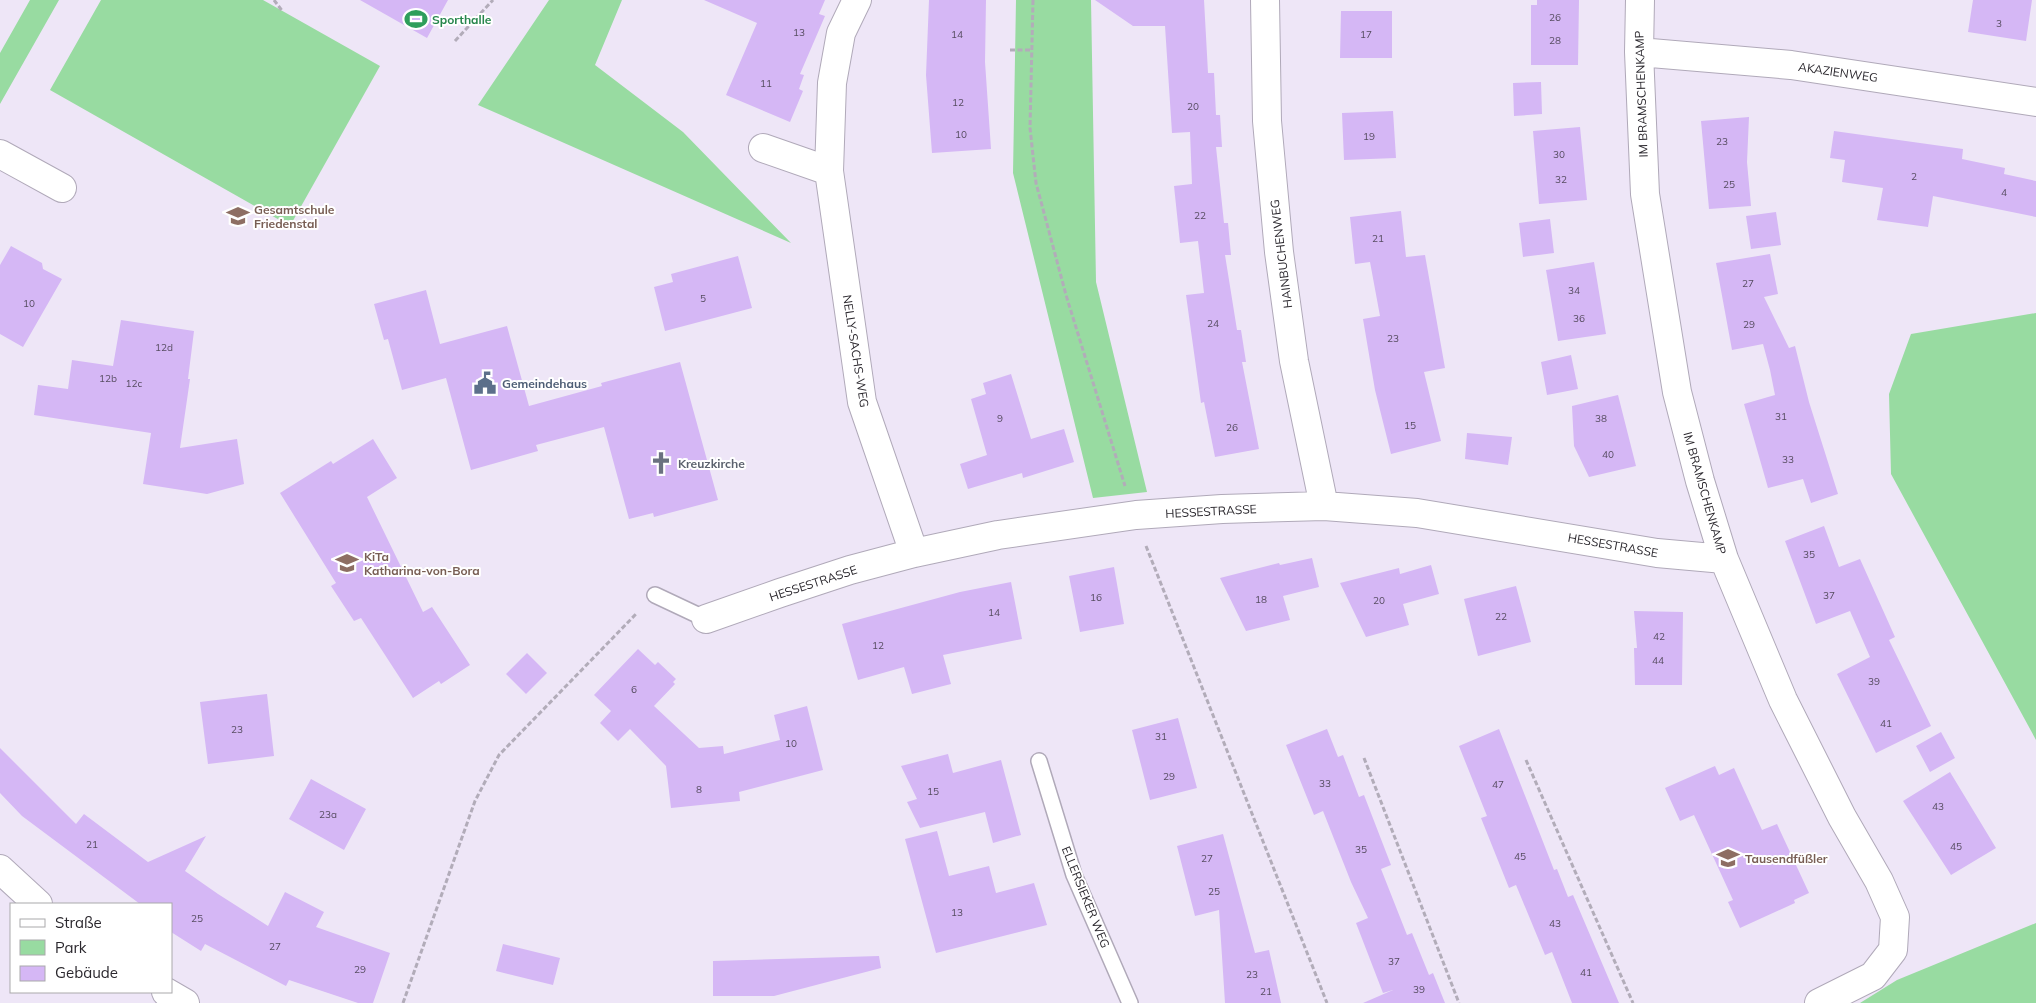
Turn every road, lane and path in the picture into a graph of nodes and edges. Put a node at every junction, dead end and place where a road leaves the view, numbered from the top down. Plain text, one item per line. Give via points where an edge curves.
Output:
1 (274, 0) edge
2 (493, 0) edge
3 (857, 0) edge
4 (1033, 0) edge
5 (1265, 0) edge
6 (1640, 0) edge
7 (283, 12) dead end
8 (455, 41) dead end
9 (1010, 50) dead end
10 (1032, 50) junction
11 (1639, 52) junction
12 (2036, 102) edge
13 (763, 148) dead end
14 (0, 154) edge
15 (829, 171) junction
16 (62, 188) dead end
17 (1324, 506) junction
18 (1136, 515) junction
19 (914, 554) junction
20 (1724, 560) junction
21 (655, 595) joint
22 (706, 619) joint
23 (1364, 758) dead end
24 (1526, 760) dead end
25 (1038, 761) dead end
26 (0, 869) edge
27 (37, 903) edge
28 (403, 1003) edge
29 (1130, 1003) edge
30 (1327, 1003) edge
31 (1459, 1003) edge
32 (1632, 1003) edge
33 (1819, 1003) edge

1 - 7 path
2 - 8 path
3 - 15 street, NELLY-SACHS-WEG via 841,33 832,83
4 - 10 path
5 - 17 street, HAINBUCHENWEG via 1267,121 1279,252 1294,361
6 - 11 street, IM BRAMSCHENKAMP
9 - 10 path
10 - 18 path via 1030,128 1036,183 1066,295
11 - 12 street, AKAZIENWEG via 1791,65
11 - 20 street, IM BRAMSCHENKAMP via 1645,194 1661,300 1677,392
13 - 15 street
14 - 16 street
15 - 19 street, NELLY-SACHS-WEG via 862,402
17 - 18 street, HESSESTRASSE
17 - 20 street, HESSESTRASSE via 1416,513
18 - 19 street, HESSESTRASSE via 998,536
18 - 30 path
19 - 22 street, HESSESTRASSE via 832,576
20 - 33 street, IM BRAMSCHENKAMP via 1783,700 1895,917 1893,950 1873,976
21 - 22 lane
21 - 28 path via 499,755 474,801
23 - 31 path
24 - 32 path
25 - 29 lane, ELLERSIEKER WEG via 1074,875
26 - 27 street

